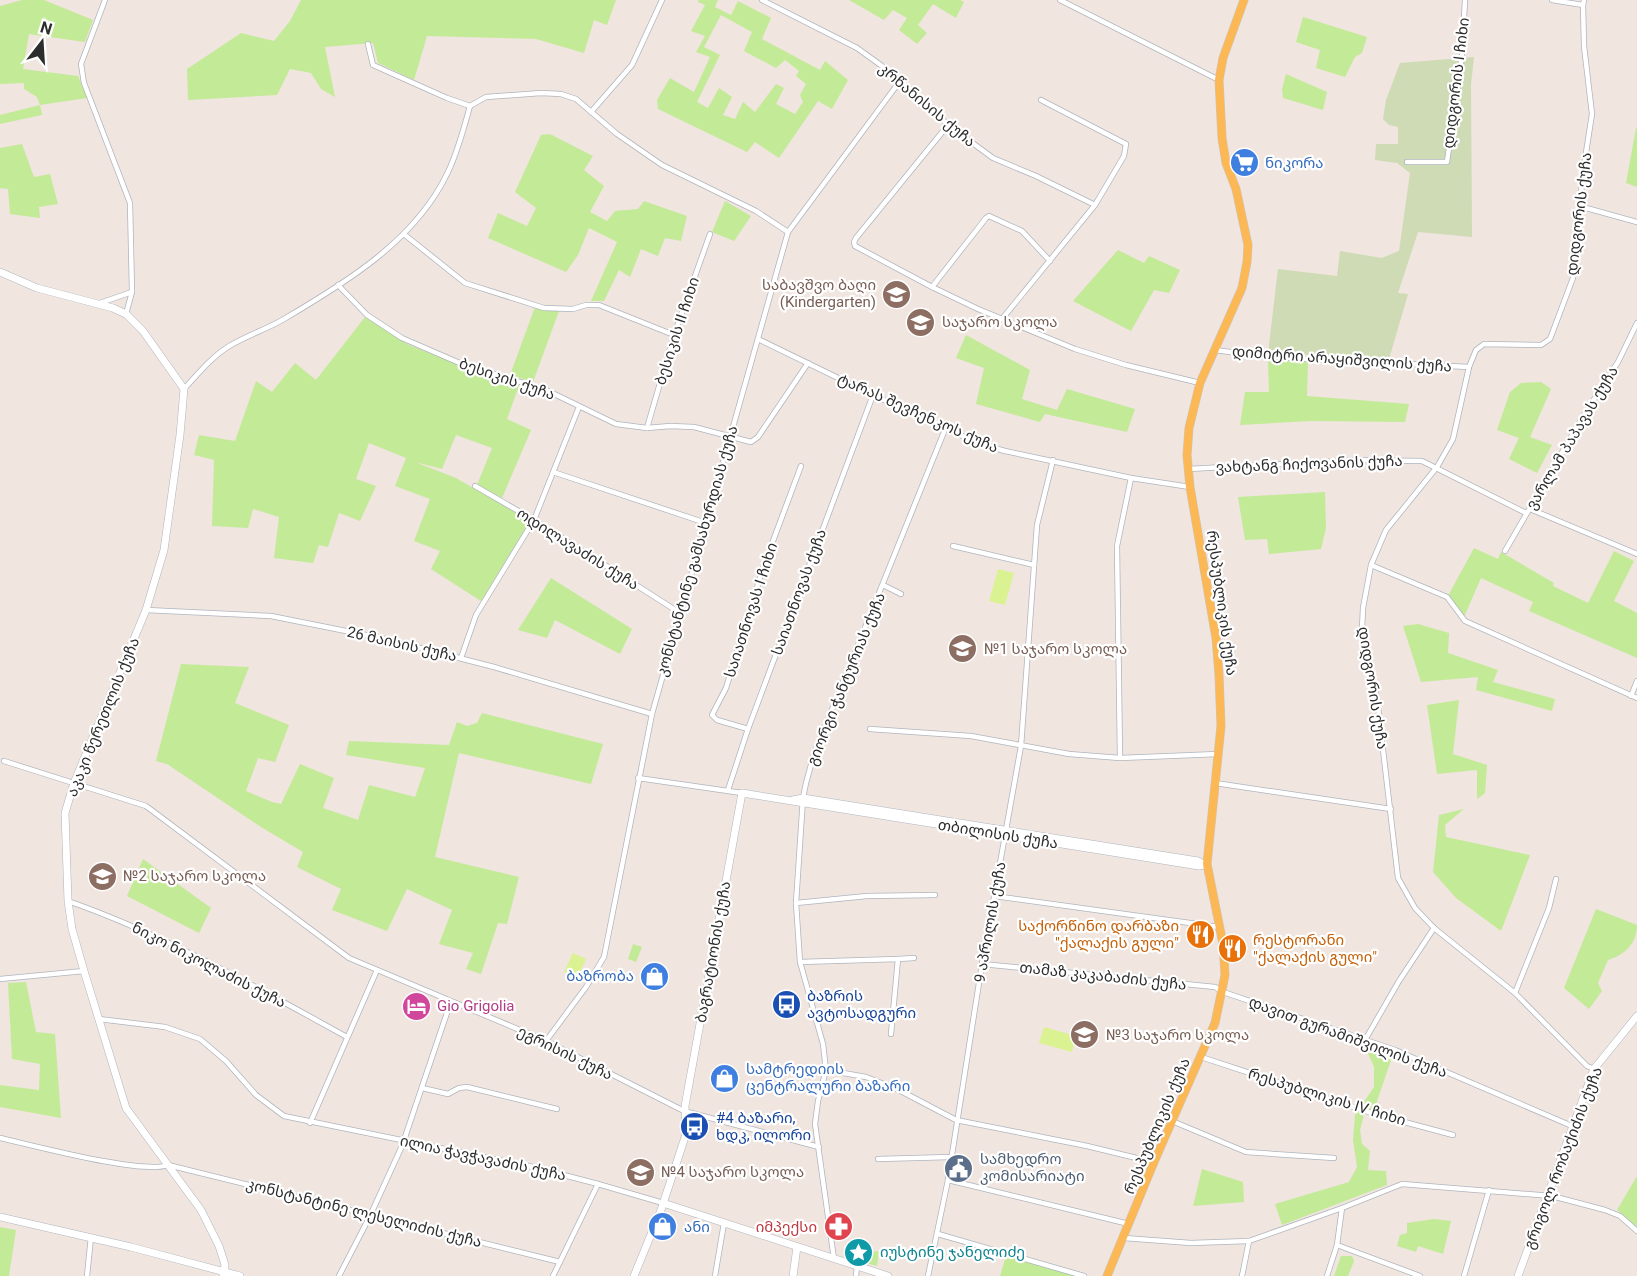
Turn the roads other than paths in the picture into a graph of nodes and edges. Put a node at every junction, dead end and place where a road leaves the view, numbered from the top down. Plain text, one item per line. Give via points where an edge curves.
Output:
1 (105, 0) edge
2 (662, 0) edge
3 (762, 0) edge
4 (1060, 0) edge
5 (1244, 0) edge
6 (1465, 0) edge
7 (1552, 0) edge
8 (1583, 2) edge
9 (368, 44) dead end
10 (1218, 80) junction
11 (900, 81) junction
12 (1041, 100) dead end
13 (470, 106) junction
14 (591, 112) junction
15 (948, 124) junction
16 (1407, 162) dead end
17 (1095, 205) junction
18 (1580, 206) junction
19 (1637, 222) edge
20 (788, 232) junction
21 (710, 234) dead end
22 (405, 235) junction
23 (1050, 261) junction
24 (0, 272) edge
25 (338, 285) junction
26 (932, 287) junction
27 (132, 292) junction
28 (98, 304) junction
29 (126, 314) junction
30 (1002, 319) junction
31 (1637, 323) edge
32 (674, 335) junction
33 (758, 339) junction
34 (1215, 350) junction
35 (808, 363) junction
36 (1468, 367) junction
37 (1200, 383) junction
38 (184, 389) junction
39 (873, 395) junction
40 (579, 407) junction
41 (946, 427) junction
42 (647, 428) junction
43 (729, 436) junction
44 (1053, 460) junction
45 (801, 466) dead end
46 (1437, 467) junction
47 (1188, 470) junction
48 (553, 472) junction
49 (1131, 478) junction
50 (475, 486) dead end
51 (1190, 487) junction
52 (1528, 511) junction
53 (534, 520) junction
54 (706, 523) junction
55 (953, 546) dead end
56 (1504, 550) dead end
57 (1637, 554) edge
58 (1034, 565) junction
59 (1371, 565) junction
60 (884, 585) junction
61 (901, 594) dead end
62 (146, 610) junction
63 (680, 613) junction
64 (461, 658) junction
65 (1637, 681) edge
66 (1634, 697) edge
67 (652, 714) junction
68 (748, 729) junction
69 (870, 729) dead end
70 (1021, 746) junction
71 (1218, 754) junction
72 (1120, 758) junction
73 (4, 761) dead end
74 (638, 778) junction
75 (74, 783) junction
76 (1215, 783) junction
77 (728, 790) junction
78 (742, 793) junction
79 (803, 801) junction
80 (1391, 809) junction
81 (1005, 832) junction
82 (1205, 864) junction
83 (1556, 879) dead end
84 (935, 895) dead end
85 (994, 896) junction
86 (68, 901) junction
87 (796, 903) junction
88 (1219, 927) junction
89 (1434, 928) junction
90 (915, 958) dead end
91 (898, 959) junction
92 (800, 962) junction
93 (982, 963) junction
94 (377, 970) junction
95 (84, 971) junction
96 (0, 979) edge
97 (1223, 992) junction
98 (1515, 993) junction
99 (451, 1001) junction
100 (1637, 1016) edge
101 (99, 1019) junction
102 (891, 1034) dead end
103 (347, 1037) junction
104 (1365, 1040) junction
105 (546, 1041) junction
106 (1201, 1058) junction
107 (826, 1070) junction
108 (1594, 1070) junction
109 (422, 1088) junction
110 (557, 1109) dead end
111 (684, 1111) junction
112 (956, 1120) junction
113 (1172, 1121) junction
114 (310, 1123) junction
115 (1572, 1126) junction
116 (1453, 1136) dead end
117 (0, 1138) edge
118 (404, 1141) junction
119 (819, 1147) junction
120 (951, 1157) junction
121 (1334, 1158) dead end
122 (878, 1159) dead end
123 (1154, 1162) junction
124 (168, 1165) junction
125 (948, 1180) junction
126 (598, 1184) junction
127 (1489, 1190) junction
128 (1547, 1196) junction
129 (663, 1203) junction
130 (1342, 1208) junction
131 (370, 1216) junction
132 (0, 1217) edge
133 (723, 1223) junction
134 (1130, 1224) junction
135 (1637, 1231) edge
136 (938, 1234) junction
137 (91, 1237) junction
138 (1124, 1238) junction
139 (1249, 1241) junction
140 (1337, 1245) junction
141 (797, 1246) junction
142 (834, 1259) junction
143 (560, 1262) junction
144 (857, 1266) junction
145 (224, 1274) edge
146 (87, 1276) edge
147 (240, 1276) edge
148 (339, 1276) edge
149 (554, 1276) edge
150 (634, 1276) edge
151 (715, 1276) edge
152 (793, 1276) edge
153 (856, 1276) edge
154 (888, 1276) edge
155 (928, 1276) edge
156 (1084, 1276) edge
157 (1107, 1276) edge
158 (1242, 1276) edge
159 (1327, 1276) edge
160 (1420, 1276) edge
161 (1464, 1276) edge
162 (1518, 1276) edge

1 - 27 street via 81,67 130,203
2 - 14 street via 632,64
3 - 11 street, კრწანისის ქუჩა via 857,48
4 - 10 street
5 - 10 main road, რესპუბლიკის ქუჩა
6 - 16 street, დიდგორის I ჩიხი via 1462,56 1447,162
7 - 8 street
8 - 18 street, დიდგორის ქუჩა via 1592,114
9 - 13 street via 373,65
10 - 34 main road, რესპუბლიკის ქუჩა via 1226,163 1248,245 1242,288
11 - 15 street, კრწანისის ქუჩა
11 - 20 street, კონსტანტინე გამსახურდიას ქუჩა
12 - 17 street via 1126,144 1124,156
13 - 14 street via 486,97 550,93 576,99
13 - 22 street via 449,170
14 - 20 street via 662,165 756,211
15 - 17 street, კრწანისის ქუჩა via 993,158
15 - 26 street via 854,242 861,250
17 - 23 street
18 - 19 street
18 - 36 street, დიდგორის ქუჩა via 1573,278 1550,339 1541,345 1484,344 1476,350
20 - 33 street, კონსტანტინე გამსახურდიას ქუჩა
21 - 32 street, ბესიკის II ჩიხი
22 - 25 street
22 - 32 street via 465,283 544,308 599,305
23 - 26 street via 1022,231 990,216
23 - 30 street
24 - 28 street via 36,288
25 - 38 street via 283,320 229,346
25 - 40 street, ბესიკის ქუჩა via 367,315 402,338 462,364 546,390
26 - 30 street
27 - 28 street
27 - 29 street
28 - 29 street
29 - 38 street via 143,331
30 - 37 street via 1075,349
31 - 52 street, ვარლამ პაპავას ქუჩა via 1618,362
32 - 42 street, ბესიკის II ჩიხი
33 - 35 street, ტარას შევჩენკოს ქუჩა
33 - 43 street, კონსტანტინე გამსახურდიას ქუჩა
34 - 36 street, დიმიტრი არაყიშვილის ქუჩა via 1268,357
34 - 37 main road, რესპუბლიკის ქუჩა
35 - 39 street, ტარას შევჩენკოს ქუჩა
35 - 43 street, ბესიკის ქუჩა via 758,437 751,442
36 - 46 street, დიდგორის ქუჩა via 1453,439
37 - 47 main road, რესპუბლიკის ქუჩა via 1189,428
38 - 62 street, აკაკი წერეთლის ქუჩა via 164,550
39 - 41 street, ტარას შევჩენკოს ქუჩა
39 - 68 street, საიათნოვას ქუჩა
40 - 42 street, ბესიკის ქუჩა via 616,424
40 - 48 street
41 - 44 street, ტარას შევჩენკოს ქუჩა via 980,444
41 - 60 street, გიორგი ჭანტურიას ქუჩა
42 - 43 street, ბესიკის ქუჩა via 694,427
43 - 54 street, კონსტანტინე გამსახურდიას ქუჩა
44 - 49 street, ტარას შევჩენკოს ქუჩა
44 - 58 street, 9 აპრილის ქუჩა via 1037,525
45 - 68 street, საიათნოვას I ჩიხი via 764,565 726,688 712,715
46 - 47 street, ვახტანგ ჩიქოვანის ქუჩა via 1422,460 1358,460
46 - 52 street, ვახტანგ ჩიქოვანის ქუჩა
46 - 59 street, დიდგორის ქუჩა via 1386,530
47 - 51 main road, რესპუბლიკის ქუჩა
48 - 53 street
48 - 54 street
49 - 51 street, ტარას შევჩენკოს ქუჩა
49 - 72 street via 1117,546
50 - 53 street, ოდილავაძის ქუჩა
51 - 71 main road, რესპუბლიკის ქუჩა via 1216,638
52 - 56 street, ვარლამ პაპავას ქუჩა
52 - 57 street, ვახტანგ ჩიქოვანის ქუჩა
53 - 63 street, ოდილავაძის ქუჩა
53 - 64 street via 476,615
54 - 63 street, კონსტანტინე გამსახურდიას ქუჩა
55 - 58 street
58 - 70 street, 9 აპრილის ქუჩა
59 - 66 street via 1447,597 1465,621
59 - 80 street, დიდგორის ქუჩა via 1362,629 1377,698
60 - 61 street
60 - 79 street, გიორგი ჭანტურიას ქუჩა via 814,754
62 - 64 street, 26 მაისის ქუჩა via 271,616
62 - 75 street, აკაკი წერეთლის ქუჩა
63 - 67 street, კონსტანტინე გამსახურდიას ქუჩა
64 - 67 street, 26 მაისის ქუჩა
65 - 66 street
67 - 74 street, კონსტანტინე გამსახურდიას ქუჩა
68 - 77 street, საიათნოვას ქუჩა
69 - 70 street via 971,736
70 - 72 street
70 - 81 street, 9 აპრილის ქუჩა
71 - 72 street
71 - 76 main road, რესპუბლიკის ქუჩა
73 - 75 street, ეგრისის ქუჩა
74 - 77 street, თბილისის ქუჩა
74 - 105 street, კონსტანტინე გამსახურდიას ქუჩა via 604,957
75 - 86 street, აკაკი წერეთლის ქუჩა via 65,813
75 - 94 street, ეგრისის ქუჩა via 146,806 349,958
76 - 80 street
76 - 82 main road, რესპუბლიკის ქუჩა
77 - 78 street, თბილისის ქუჩა
78 - 79 street, თბილისის ქუჩა
78 - 111 street, ბაგრატიონის ქუჩა
79 - 81 street, თბილისის ქუჩა
79 - 87 street, გიორგი ჭანტურიას ქუჩა
80 - 89 street, დიდგორის ქუჩა via 1398,878 1414,908
81 - 82 street, თბილისის ქუჩა via 1198,866
81 - 85 street, 9 აპრილის ქუჩა
82 - 88 main road, რესპუბლიკის ქუჩა
83 - 98 street via 1549,908
84 - 87 street
85 - 88 street
85 - 93 street, 9 აპრილის ქუჩა
86 - 95 street, აკაკი წერეთლის ქუჩა
86 - 103 street, ნიკო ნიკოლაძის ქუჩა via 115,917
87 - 92 street, გიორგი ჭანტურიას ქუჩა
88 - 97 main road, რესპუბლიკის ქუჩა via 1225,962
89 - 98 street, დიდგორის ქუჩა
89 - 104 street
90 - 91 street
91 - 92 street
91 - 102 street
92 - 107 street, გიორგი ჭანტურიას ქუჩა via 824,1044
93 - 97 street, თამაზ კაკაბაძის ქუჩა via 1215,987
93 - 112 street, 9 აპრილის ქუჩა
94 - 99 street, ეგრისის ქუჩა
94 - 103 street
95 - 96 street
95 - 101 street, აკაკი წერეთლის ქუჩა
97 - 104 street, დავით გურამიშვილის ქუჩა
97 - 106 main road, რესპუბლიკის ქუჩა
98 - 108 street, დიდგორის ქუჩა
99 - 105 street, ეგრისის ქუჩა
99 - 109 street
100 - 108 street, გრიგოლ რობაქიძის ქუჩა
101 - 114 street, ილია ჭავჭავაძის ქუჩა via 165,1027 200,1039 256,1095 284,1116
101 - 124 street, აკაკი წერეთლის ქუჩა via 126,1108
103 - 114 street
104 - 115 street, დავით გურამიშვილის ქუჩა
105 - 111 street, ეგრისის ქუჩა
106 - 113 main road, რესპუბლიკის ქუჩა
106 - 116 street, რესპუბლიკის IV ჩიხი
107 - 112 street via 866,1077
107 - 119 street, გიორგი ჭანტურიას ქუჩა via 818,1101
108 - 115 street, გრიგოლ რობაქიძის ქუჩა
109 - 110 street via 448,1094 467,1087
109 - 118 street
111 - 119 street, ეგრისის ქუჩა
111 - 129 street, ბაგრატიონის ქუჩა via 686,1134
112 - 120 street, 9 აპრილის ქუჩა
112 - 123 street
113 - 121 street via 1245,1152
113 - 123 main road, რესპუბლიკის ქუჩა
114 - 118 street, ილია ჭავჭავაძის ქუჩა
115 - 128 street, გრიგოლ რობაქიძის ქუჩა
117 - 124 street, კონსტანტინე ლესელიძის ქუჩა via 120,1164 162,1168
118 - 126 street, ილია ჭავჭავაძის ქუჩა
118 - 131 street
119 - 142 street, გიორგი ჭანტურიას ქუჩა
120 - 122 street
120 - 125 street, 9 აპრილის ქუჩა
123 - 134 main road, რესპუბლიკის ქუჩა
124 - 131 street, კონსტანტინე ლესელიძის ქუჩა
124 - 145 street, აკაკი წერეთლის ქუჩა via 201,1210 219,1246
125 - 134 street
125 - 136 street, 9 აპრილის ქუჩა
126 - 129 street, ილია ჭავჭავაძის ქუჩა
126 - 143 street
127 - 128 street
127 - 130 street via 1402,1184
127 - 161 street
128 - 135 street via 1605,1210 1620,1216
128 - 162 street, გრიგოლ რობაქიძის ქუჩა
129 - 133 street, ილია ჭავჭავაძის ქუჩა
129 - 150 street, ბაგრატიონის ქუჩა
130 - 139 street
130 - 140 street
131 - 143 street, კონსტანტინე ლესელიძის ქუჩა
131 - 148 street
132 - 137 street
133 - 141 street, ილია ჭავჭავაძის ქუჩა
133 - 151 street
134 - 138 main road, რესპუბლიკის ქუჩა
136 - 155 street, 9 აპრილის ქუჩა
136 - 156 street
137 - 145 street
137 - 146 street
138 - 139 street via 1191,1243
138 - 157 main road, რესპუბლიკის ქუჩა
139 - 158 street
140 - 159 street
140 - 160 street
141 - 142 street, ილია ჭავჭავაძის ქუჩა
141 - 152 street
142 - 144 street, ილია ჭავჭავაძის ქუჩა
143 - 149 street
144 - 153 street
144 - 154 street, ილია ჭავჭავაძის ქუჩა
145 - 147 street

